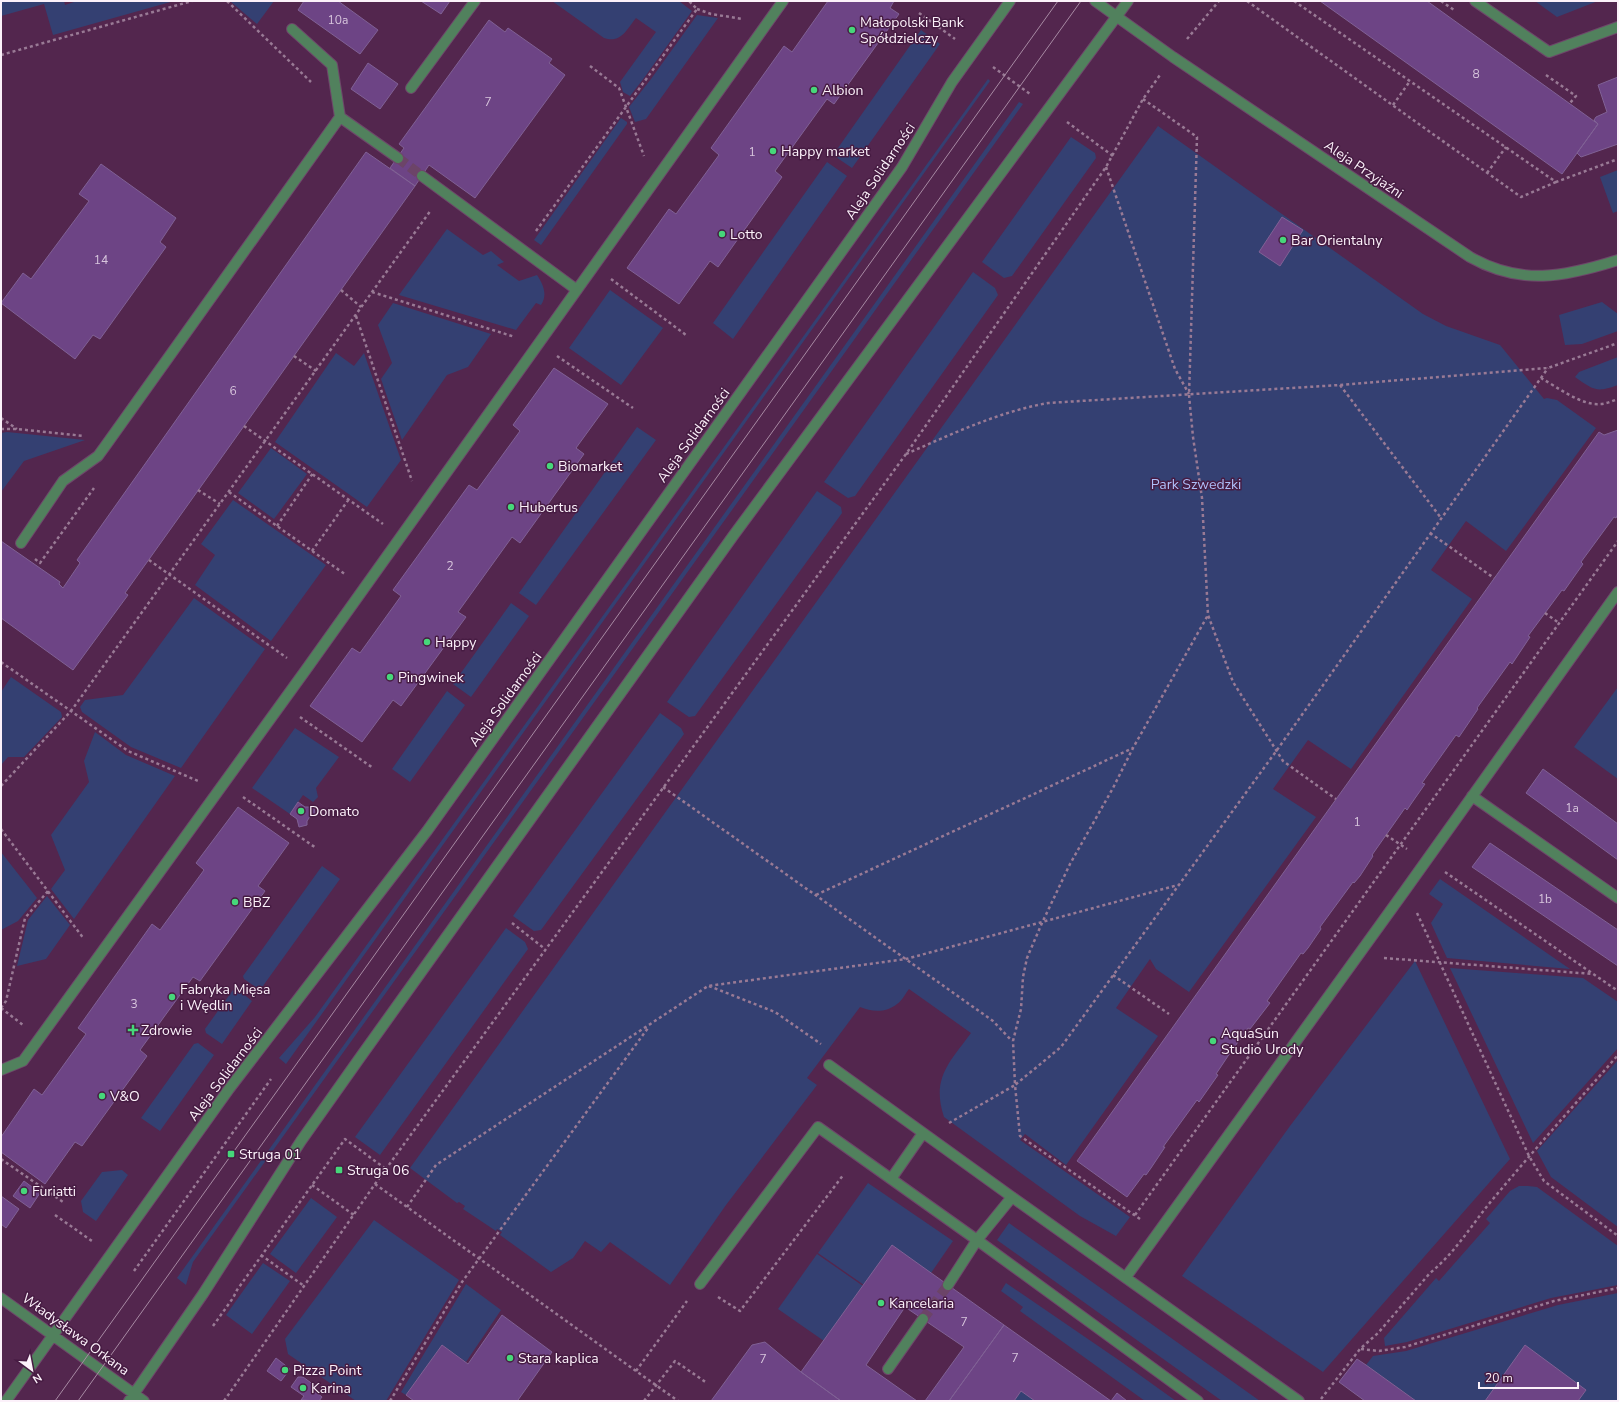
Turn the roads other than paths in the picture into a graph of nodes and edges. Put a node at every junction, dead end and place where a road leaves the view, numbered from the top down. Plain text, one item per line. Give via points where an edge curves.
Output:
1 (475, 1) edge
2 (783, 1) edge
3 (1010, 1) edge
4 (1095, 1) edge
5 (1128, 1) edge
6 (1475, 1) edge
7 (1116, 17) junction
8 (1618, 27) edge
9 (292, 29) dead end
10 (411, 88) dead end
11 (340, 116) junction
12 (398, 158) tunnel mouth
13 (422, 176) tunnel mouth
14 (1618, 260) edge
15 (577, 290) junction
16 (21, 543) dead end
17 (1618, 592) edge
18 (1472, 796) junction
19 (1618, 898) edge
20 (829, 1065) road end
21 (1, 1070) edge
22 (923, 1133) junction
23 (891, 1179) junction
24 (1012, 1197) junction
25 (977, 1240) junction
26 (1126, 1277) junction
27 (700, 1284) dead end
28 (948, 1285) tunnel mouth
29 (1, 1298) edge
30 (923, 1319) tunnel mouth
31 (54, 1335) junction
32 (888, 1369) dead end
33 (131, 1397) edge
34 (6, 1401) edge
35 (144, 1401) edge
36 (1198, 1401) edge
37 (1299, 1401) edge

1 - 10 street
2 - 15 street
3 - 31 street, Aleja Solidarności via 952,82 902,167 432,825 229,1089
4 - 7 street, Aleja Przyjaźni
5 - 7 street
6 - 8 street via 1549,52
7 - 14 street, Aleja Przyjaźni via 1484,266 1509,274 1549,276
7 - 33 street via 733,536 373,1040 301,1141 203,1294
9 - 11 street via 332,65
11 - 12 street
11 - 16 street via 98,456 63,482
13 - 15 street
15 - 21 street via 23,1061
17 - 18 street
18 - 19 street
18 - 26 street
20 - 22 street
22 - 23 street
22 - 24 street
23 - 25 street
23 - 27 street via 818,1127
24 - 25 street
24 - 26 street
25 - 28 street
25 - 36 street
26 - 37 street
29 - 31 street, Władysława Orkana
30 - 32 street
31 - 33 street, Władysława Orkana
31 - 34 street, Aleja Solidarności
33 - 35 street, Władysława Orkana

